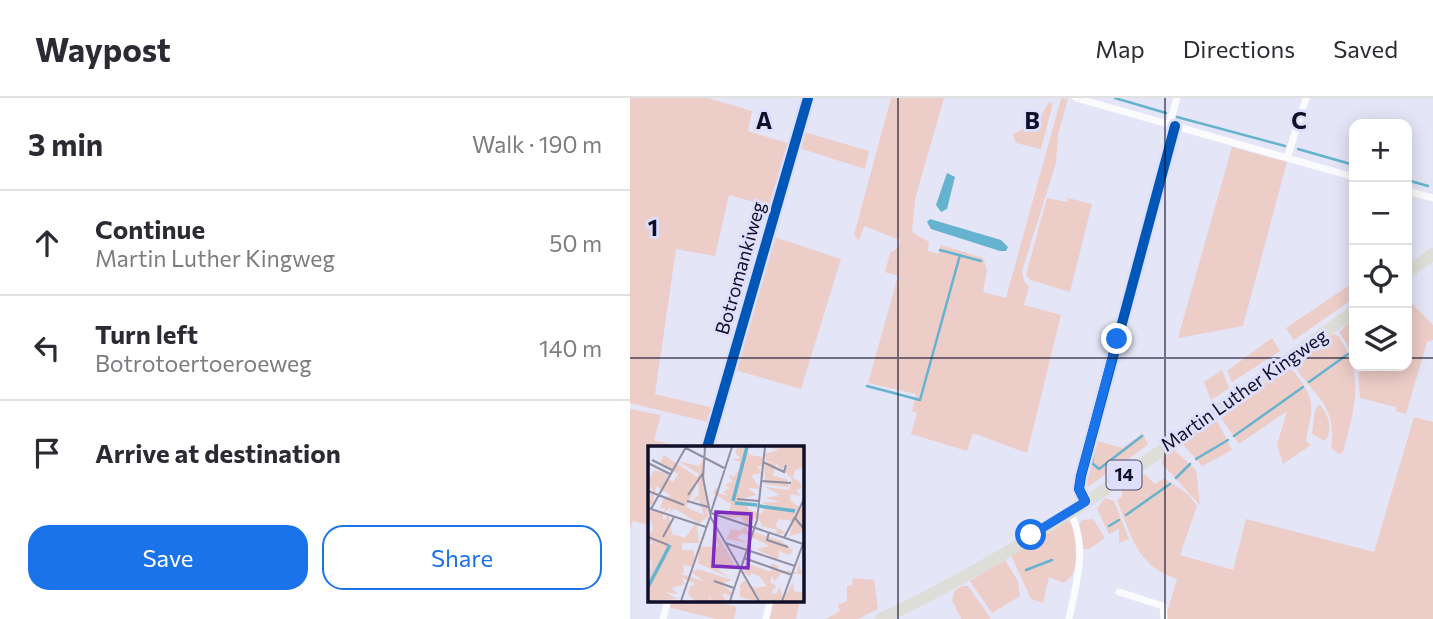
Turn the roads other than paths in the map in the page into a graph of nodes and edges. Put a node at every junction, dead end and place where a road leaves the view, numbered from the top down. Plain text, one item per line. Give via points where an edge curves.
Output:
1 (807, 98) edge
2 (1076, 98) edge
3 (1177, 98) edge
4 (1306, 98) edge
5 (1172, 125) junction
6 (1287, 158) junction
7 (1349, 176) edge
8 (1412, 192) edge
9 (1433, 198) edge
10 (1433, 254) edge
11 (1412, 269) edge
12 (1349, 315) edge
13 (707, 446) edge
14 (1085, 502) junction
15 (1069, 511) junction
16 (1119, 592) dead end
17 (667, 602) edge
18 (770, 602) edge
19 (663, 619) edge
20 (766, 619) edge
21 (881, 619) edge
22 (1069, 619) edge
23 (1164, 619) edge

1 - 13 street, Botromankiweg
2 - 5 street
3 - 5 street
4 - 6 street
5 - 6 street
5 - 14 street via 1081,476 1079,489
6 - 7 street
8 - 9 street
10 - 11 main road
12 - 14 main road, Martin Luther Kingweg / 14
14 - 15 main road, Martin Luther Kingweg / 14
15 - 21 main road, Martin Luther Kingweg / 14 via 936,592
15 - 22 street via 1077,524 1080,572
16 - 23 street via 1163,606
17 - 19 street
18 - 20 street

